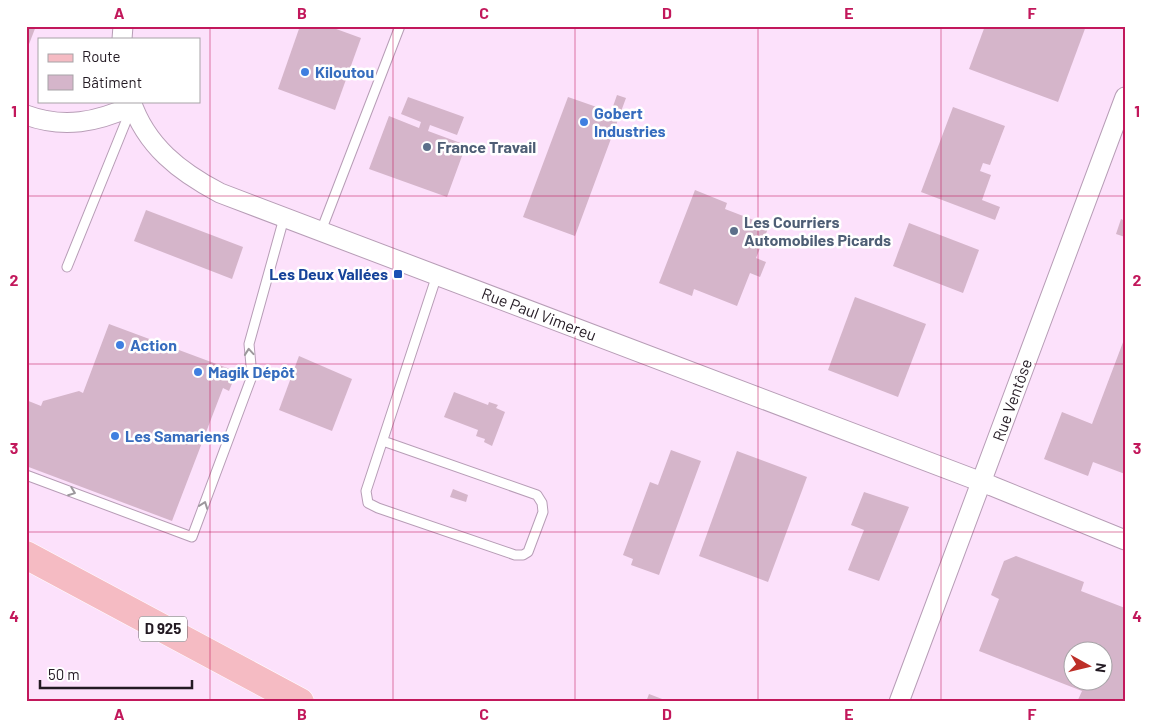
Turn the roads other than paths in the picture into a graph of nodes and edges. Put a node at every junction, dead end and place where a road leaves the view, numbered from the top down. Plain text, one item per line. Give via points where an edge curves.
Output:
1 (400, 26) edge
2 (1125, 97) edge
3 (132, 104) edge
4 (26, 115) edge
5 (284, 218) junction
6 (321, 231) junction
7 (67, 267) dead end
8 (438, 275) junction
9 (383, 441) junction
10 (26, 474) edge
11 (982, 482) junction
12 (1125, 540) edge
13 (26, 555) edge
14 (300, 702) edge
15 (900, 702) edge

1 - 6 lane
2 - 11 street, Rue Ventôse
3 - 4 street via 110,116 66,123
3 - 5 street, Rue Paul Vimereu via 143,130 178,168 220,193
3 - 7 lane
5 - 6 street, Rue Paul Vimereu
10 -> 5 lane via 192,537 252,376 248,344
6 - 8 street, Rue Paul Vimereu
8 - 9 lane
8 - 11 street, Rue Paul Vimereu
9 - 9 lane via 366,491 368,503 515,555 528,552 543,512 537,495
11 - 12 street, Rue Paul Vimereu
11 - 15 street, Rue Ventôse
13 - 14 main road, D 925

